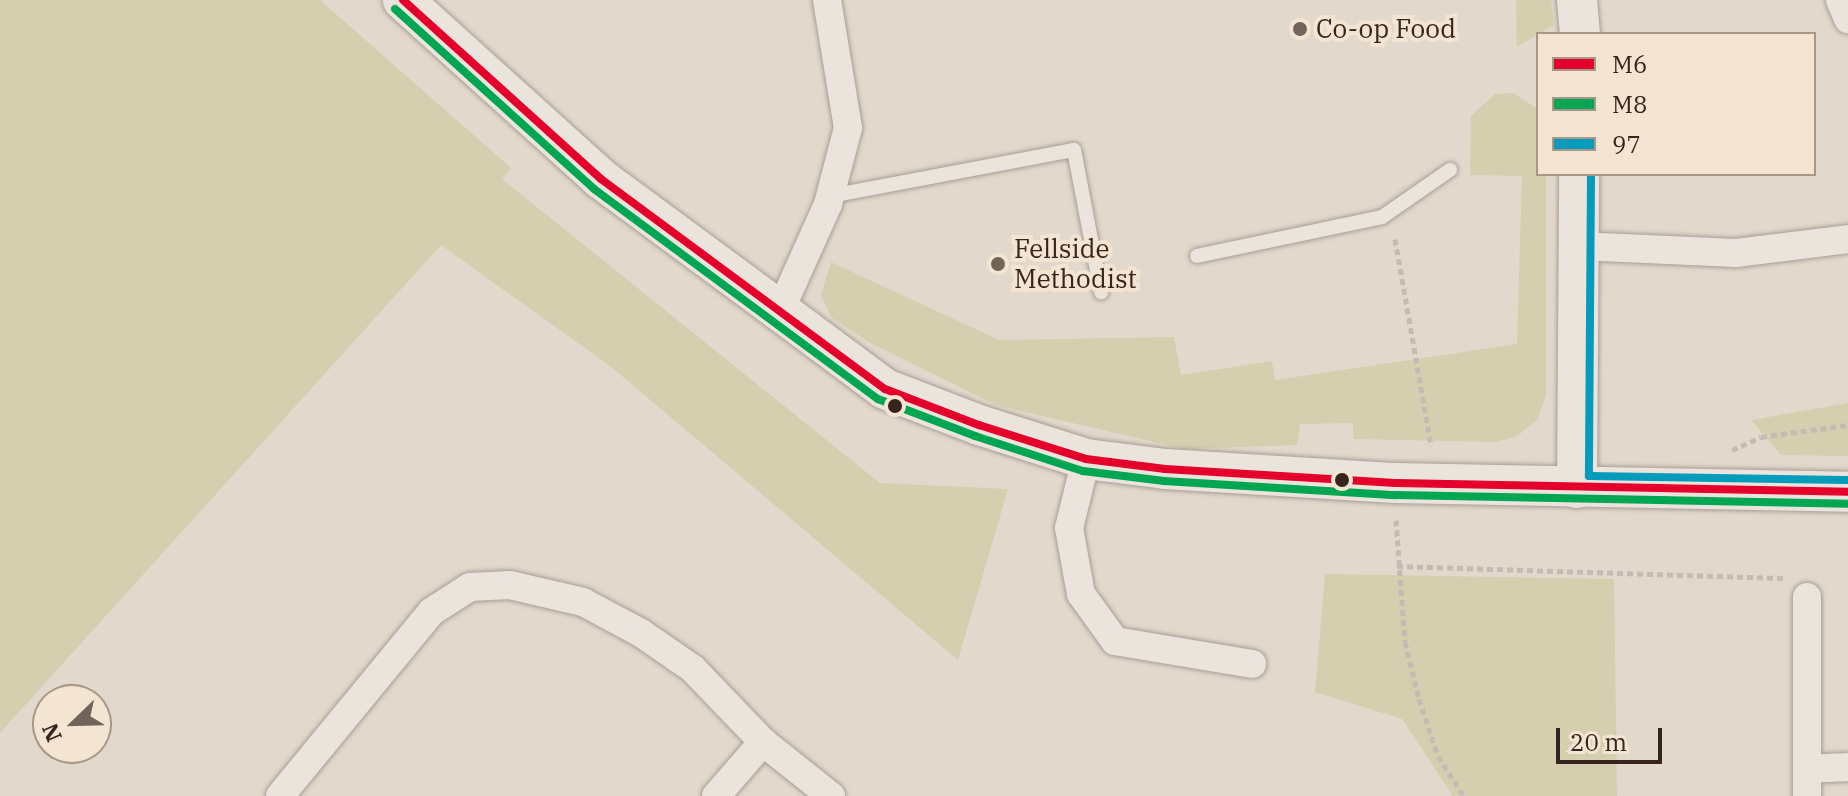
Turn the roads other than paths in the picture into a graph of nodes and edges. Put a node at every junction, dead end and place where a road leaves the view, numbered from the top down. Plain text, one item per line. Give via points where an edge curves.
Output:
1 (403, 0) edge
2 (827, 0) edge
3 (1577, 0) edge
4 (1840, 0) edge
5 (1848, 19) edge
6 (1580, 32) edge
7 (1450, 170) dead end
8 (1579, 176) edge
9 (830, 196) junction
10 (1848, 239) edge
11 (1578, 246) junction
12 (1197, 256) dead end
13 (1101, 292) dead end
14 (780, 311) junction
15 (1086, 459) junction
16 (1577, 488) junction
17 (1848, 492) edge
18 (1807, 597) road end
19 (1252, 664) dead end
20 (763, 742) junction
21 (1848, 767) edge
22 (1807, 782) edge
23 (280, 796) edge
24 (716, 796) edge
25 (831, 796) edge

1 - 14 street via 601,179
2 - 9 street via 848,128
3 - 6 street
4 - 5 street
7 - 12 lane via 1390,212
8 - 11 street
9 - 13 lane via 1074,150
9 - 14 street
10 - 11 street via 1736,253
11 - 16 street
14 - 15 street via 885,389
15 - 16 street via 1396,483
15 - 19 street via 1069,528 1081,594 1115,641
16 - 17 street
18 - 22 street
20 - 23 street via 693,669 583,602 510,585 470,587 431,612
20 - 24 street
20 - 25 street
21 - 22 street

